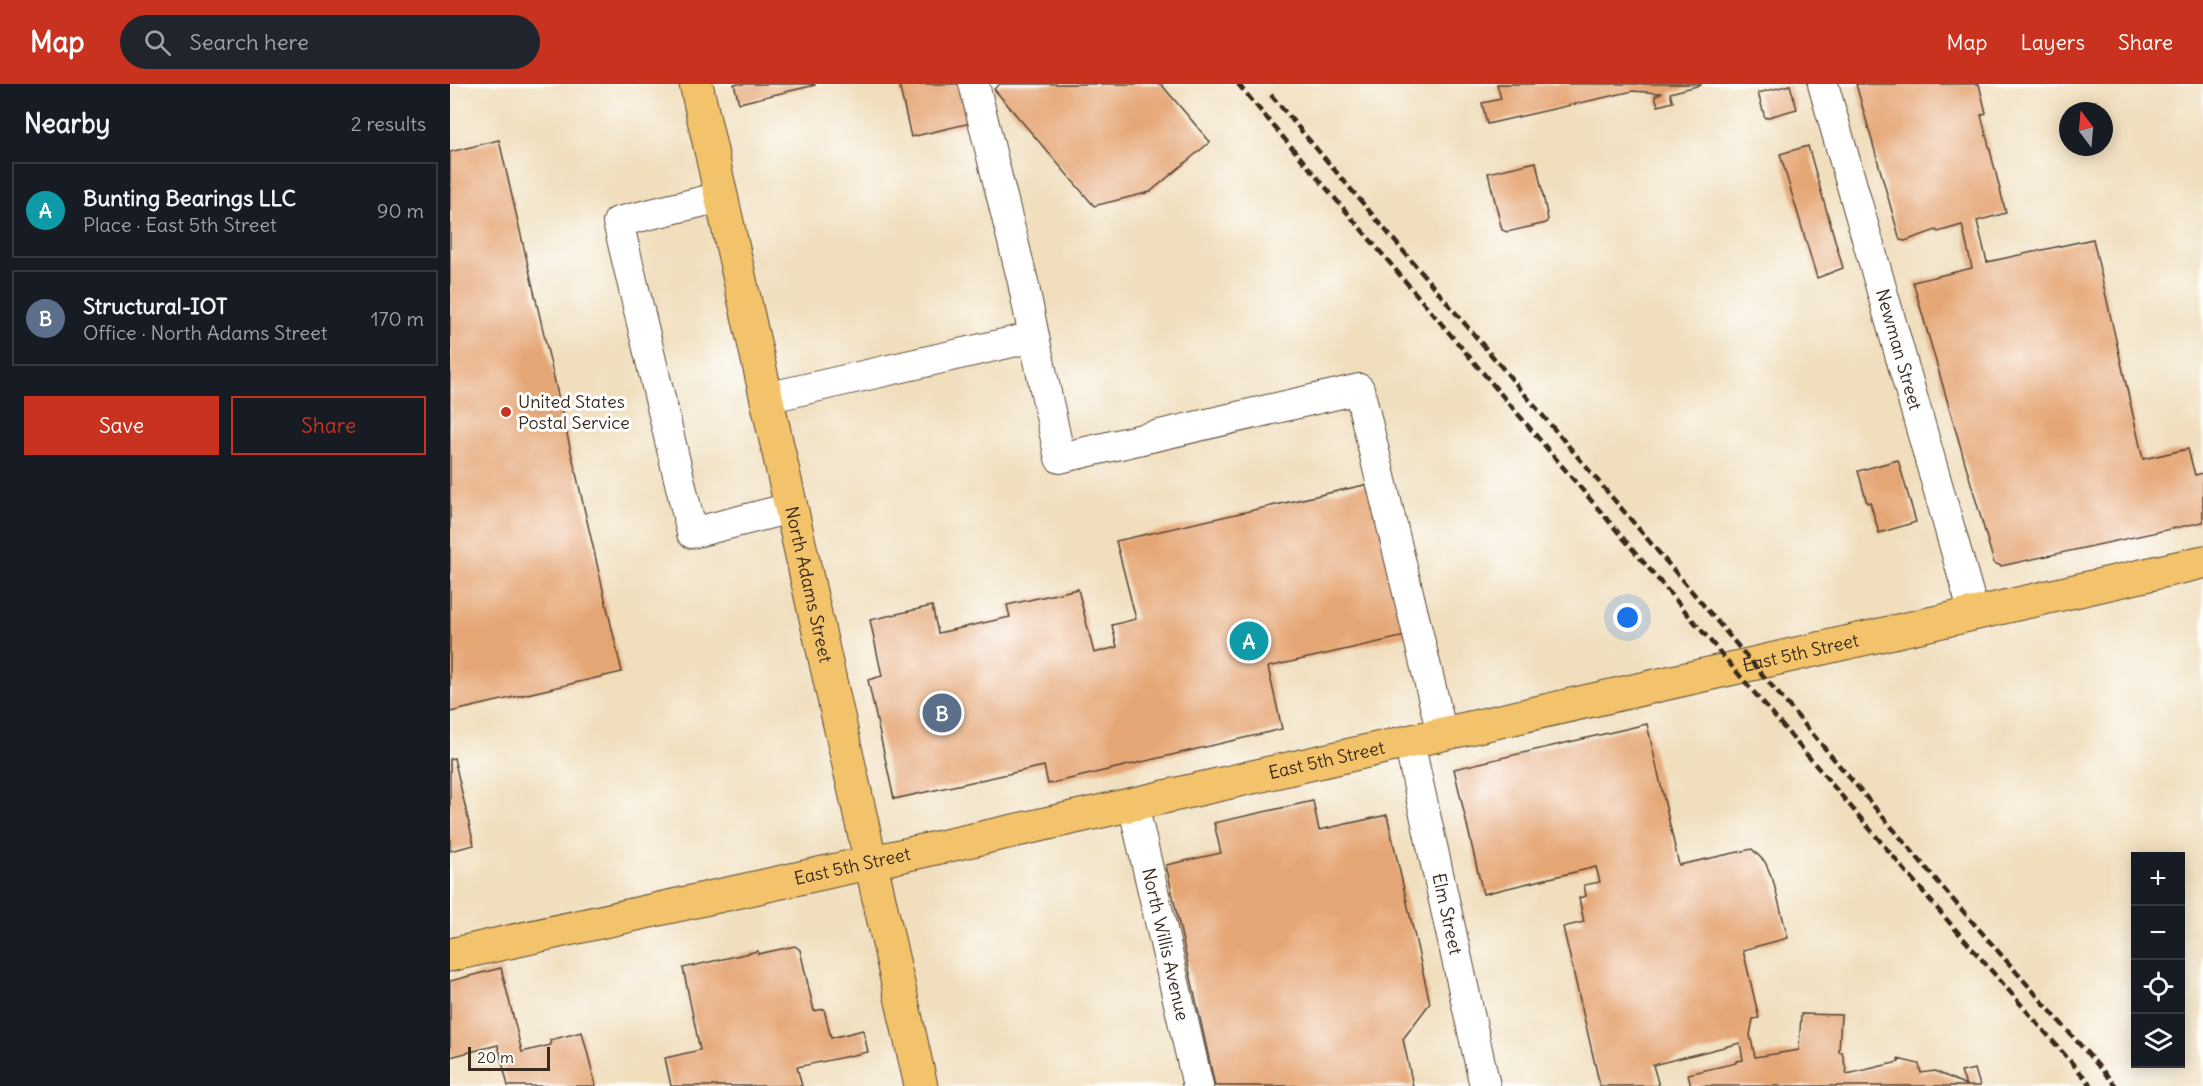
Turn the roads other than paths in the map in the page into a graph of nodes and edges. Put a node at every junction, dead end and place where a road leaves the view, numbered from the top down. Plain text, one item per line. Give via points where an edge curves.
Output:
1 (696, 84) edge
2 (974, 84) edge
3 (1823, 84) edge
4 (721, 197) junction
5 (1034, 337) junction
6 (766, 398) junction
7 (791, 508) junction
8 (2203, 562) edge
9 (1974, 614) junction
10 (1442, 734) junction
11 (1409, 742) junction
12 (1133, 804) junction
13 (870, 863) junction
14 (450, 955) edge
15 (921, 1086) edge
16 (1198, 1086) edge
17 (1485, 1086) edge

1 - 4 main road, North Adams Street
2 - 5 street
3 - 9 street, Newman Street
4 - 6 main road, North Adams Street
4 - 7 street via 618,222 692,533
5 - 6 street
5 - 10 street via 1060,458 1359,389
6 - 7 main road, North Adams Street
7 - 13 main road, North Adams Street
8 - 9 main road, East 5th Street
9 - 10 main road, East 5th Street
10 - 11 main road, East 5th Street
11 - 12 main road, East 5th Street
11 - 17 street, Elm Street
12 - 13 main road, East 5th Street
12 - 16 street, North Willis Avenue
13 - 14 main road, East 5th Street
13 - 15 main road, North Adams Street

